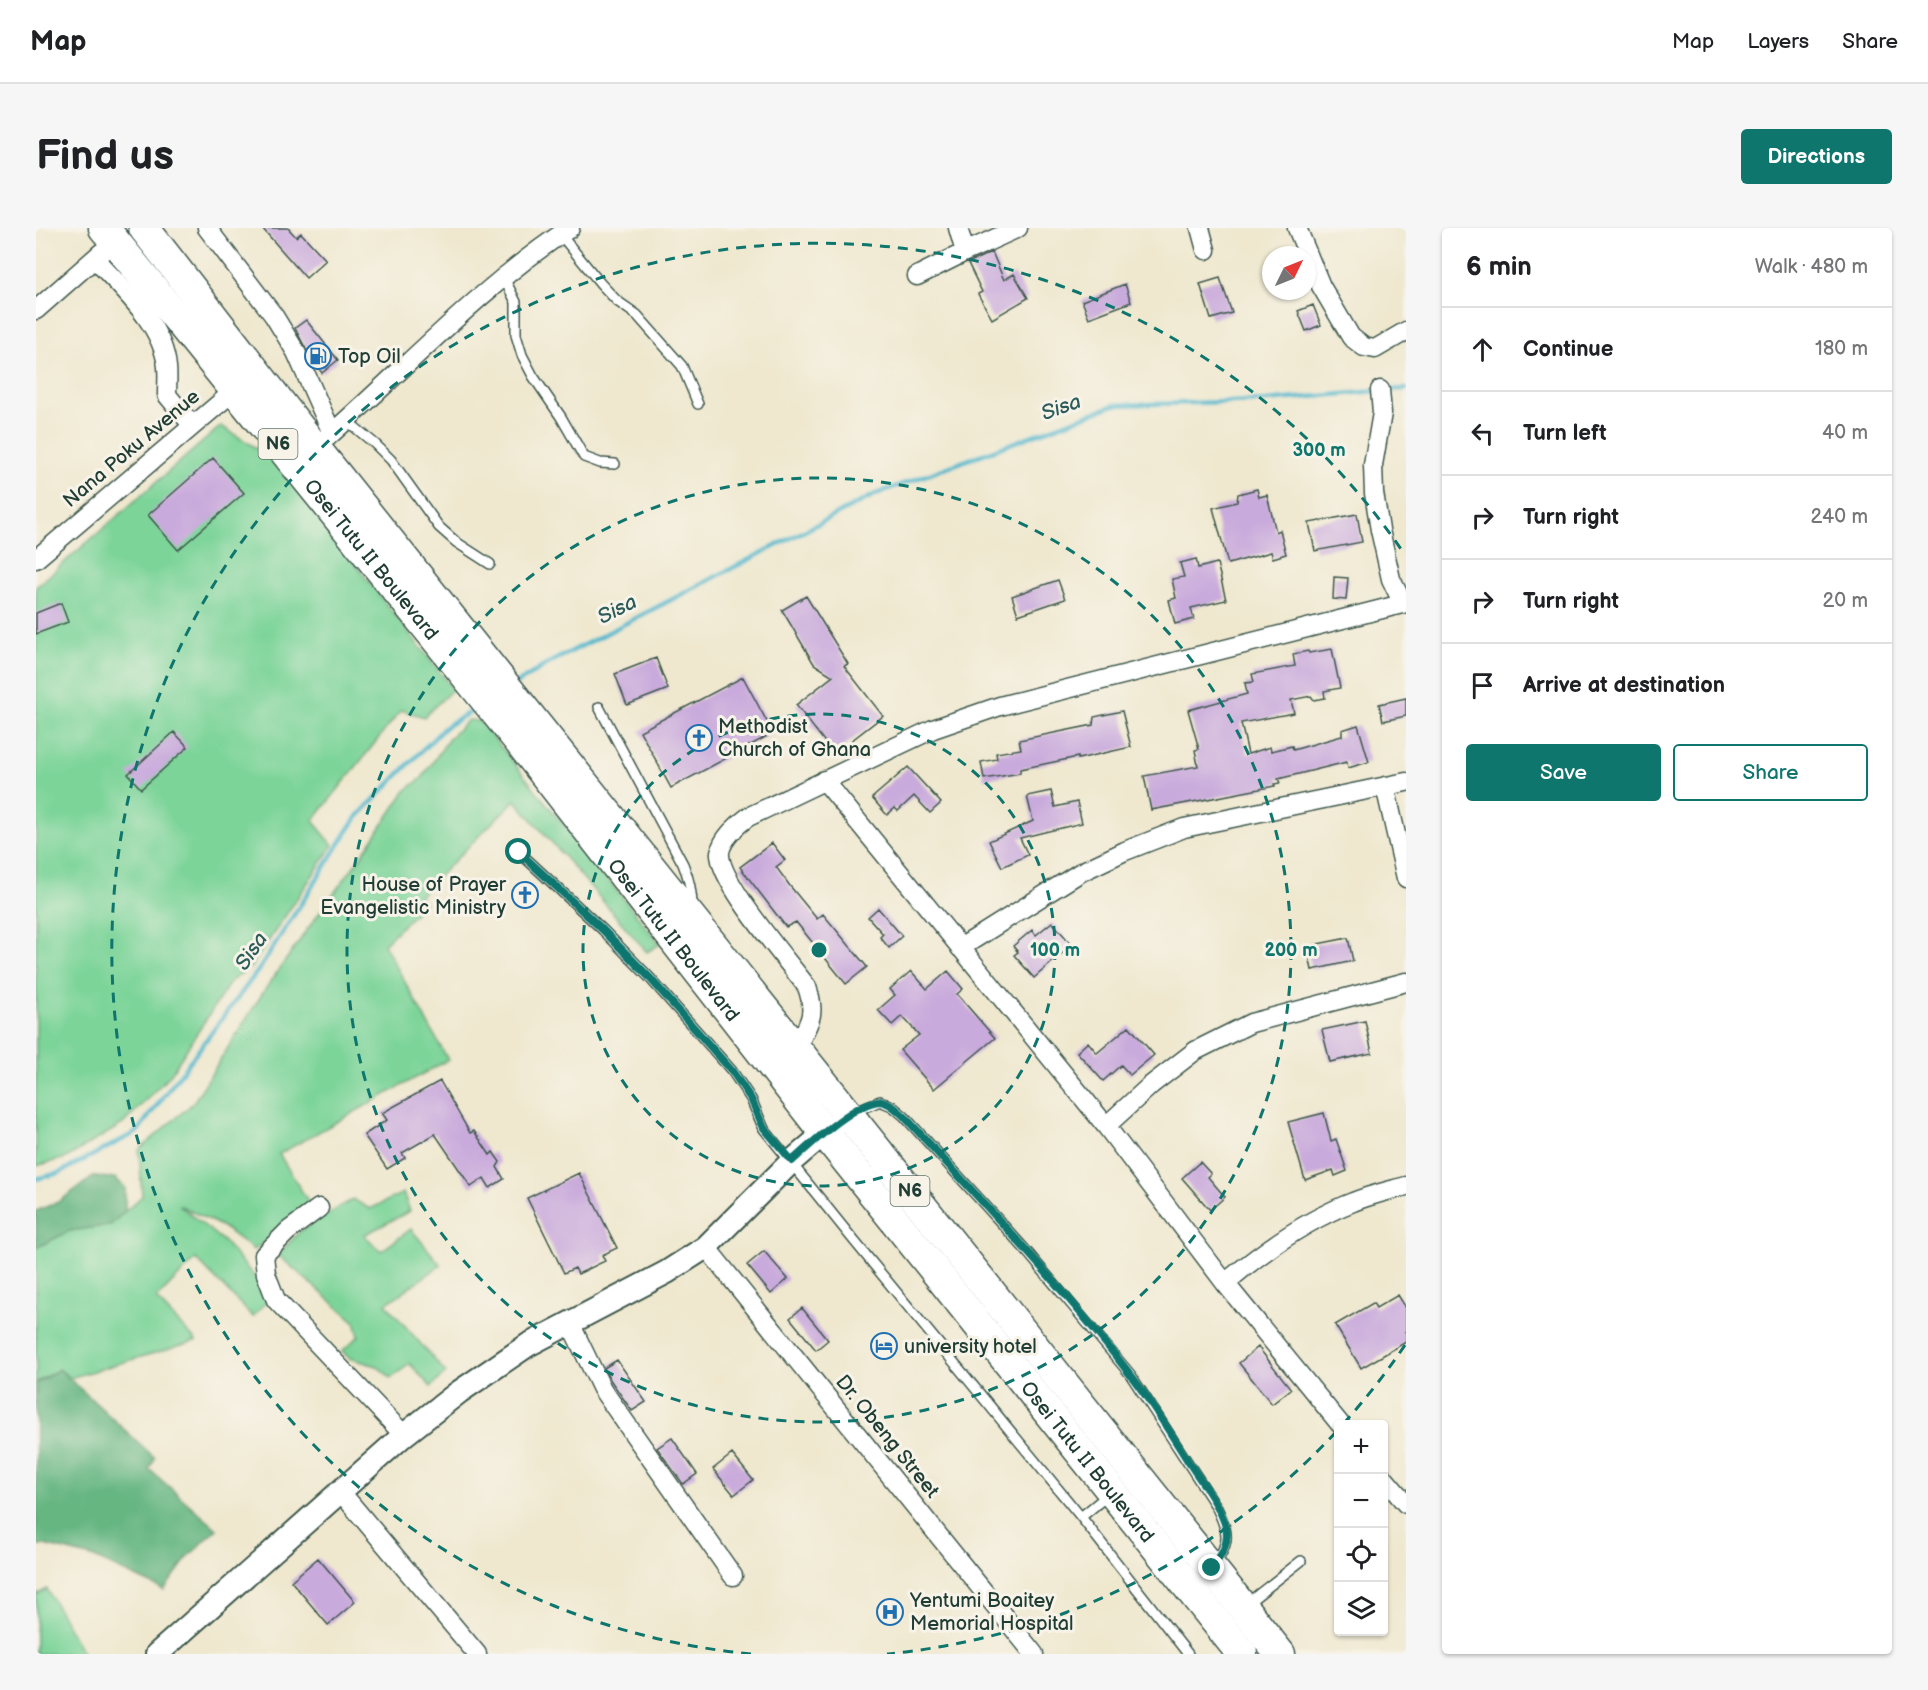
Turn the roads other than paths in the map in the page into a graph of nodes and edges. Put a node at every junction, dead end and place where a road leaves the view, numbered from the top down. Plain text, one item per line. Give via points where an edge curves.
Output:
1 (207, 228) edge
2 (958, 228) edge
3 (1018, 228) edge
4 (1200, 228) edge
5 (149, 230) edge
6 (1301, 230) edge
7 (565, 231) edge
8 (104, 243) edge
9 (1206, 250) dead end
10 (965, 252) junction
11 (917, 276) dead end
12 (504, 278) junction
13 (36, 309) edge
14 (1406, 332) edge
15 (245, 381) junction
16 (1380, 390) dead end
17 (698, 404) dead end
18 (346, 420) junction
19 (192, 425) junction
20 (323, 441) junction
21 (615, 464) dead end
22 (36, 559) edge
23 (490, 564) dead end
24 (1404, 604) edge
25 (462, 650) junction
26 (599, 707) dead end
27 (529, 734) junction
28 (824, 780) junction
29 (1406, 782) edge
30 (1385, 786) junction
31 (519, 852) dead end
32 (1406, 878) edge
33 (692, 918) junction
34 (960, 948) junction
35 (1406, 982) edge
36 (796, 1048) junction
37 (849, 1114) junction
38 (1106, 1126) junction
39 (824, 1132) junction
40 (792, 1161) junction
41 (1406, 1186) edge
42 (319, 1208) dead end
43 (706, 1247) junction
44 (1225, 1282) junction
45 (570, 1323) junction
46 (1336, 1420) edge
47 (404, 1435) junction
48 (1388, 1484) edge
49 (340, 1491) junction
50 (1112, 1491) junction
51 (1406, 1504) edge
52 (1081, 1517) junction
53 (1301, 1561) dead end
54 (1212, 1568) junction
55 (733, 1576) dead end
56 (1243, 1607) junction
57 (157, 1654) edge
58 (477, 1654) edge
59 (1034, 1654) edge
60 (1188, 1654) edge
61 (1242, 1654) edge
62 (1280, 1654) edge

1 - 20 street via 274,316 296,352
2 - 10 street
3 - 10 street
4 - 9 street
5 - 15 highway, Osei Tutu II Boulevard / N6
6 - 14 street via 1321,286 1351,337 1375,350
7 - 12 street
7 - 17 lane via 601,284 637,315 682,366
8 - 13 street
8 - 15 highway, Osei Tutu II Boulevard / N6
8 - 19 street via 128,295 162,345 167,395
10 - 11 street
12 - 18 street
12 - 21 lane via 516,302 516,335 533,376 584,457
15 - 19 street, Nana Poku Avenue
15 - 20 highway, Osei Tutu II Boulevard / N6
15 - 25 highway, Osei Tutu II Boulevard / N6
16 - 24 street via 1382,413 1373,465 1374,493 1391,579
18 - 20 street
18 - 23 lane via 391,460 439,527
19 - 22 street, Nana Poku Avenue
20 - 25 highway, Osei Tutu II Boulevard / N6
24 - 28 street via 1000,706 933,729
25 - 27 highway, Osei Tutu II Boulevard / N6
26 - 33 lane via 683,864 692,895
27 - 33 highway, Osei Tutu II Boulevard / N6
27 - 39 highway, Osei Tutu II Boulevard / N6
28 - 34 street
28 - 36 street via 748,816 735,825 720,852 723,870 742,902 807,987 813,1004 811,1018
29 - 30 street
30 - 32 street
30 - 34 street via 1184,828 1081,872
31 - 40 lane via 657,986 732,1071 764,1128
33 - 36 highway, Osei Tutu II Boulevard / N6
34 - 38 street
35 - 38 street via 1251,1023 1195,1050
36 - 37 highway, Osei Tutu II Boulevard / N6
37 - 39 street
37 - 54 highway, Osei Tutu II Boulevard / N6
37 - 54 lane via 880,1101 904,1116 1031,1256 1130,1374 1226,1527 1226,1547
38 - 44 street
39 - 40 street
39 - 50 highway, Osei Tutu II Boulevard / N6
40 - 43 street
40 - 52 lane
41 - 44 street via 1352,1202 1300,1228
42 - 47 street via 264,1255 269,1282 276,1299
43 - 45 street
43 - 59 street, Dr. Obeng Street
44 - 46 street
45 - 47 street via 487,1371
45 - 55 street via 602,1389
47 - 49 street
48 - 51 street
49 - 57 street
49 - 58 street
50 - 52 lane
50 - 61 highway, Osei Tutu II Boulevard / N6
52 - 60 lane
53 - 56 lane
54 - 56 highway, Osei Tutu II Boulevard / N6
56 - 62 highway, Osei Tutu II Boulevard / N6

